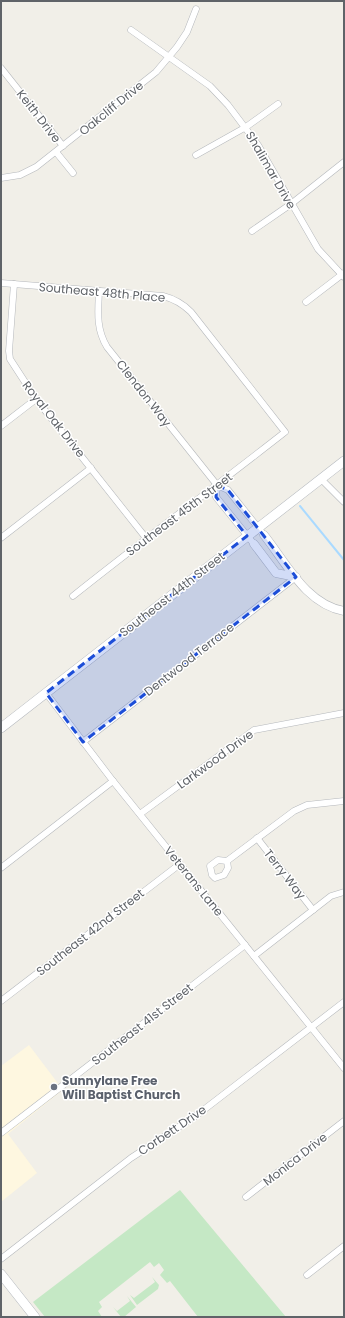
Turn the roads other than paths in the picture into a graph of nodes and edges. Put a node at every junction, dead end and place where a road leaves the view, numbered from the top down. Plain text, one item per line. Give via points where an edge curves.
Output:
1 (196, 9) dead end
2 (131, 30) dead end
3 (170, 56) junction
4 (1, 68) edge
5 (278, 104) dead end
6 (246, 127) junction
7 (63, 146) junction
8 (56, 152) junction
9 (196, 155) dead end
10 (344, 162) edge
11 (73, 173) dead end
12 (1, 178) edge
13 (291, 204) junction
14 (252, 231) dead end
15 (343, 275) edge
16 (1, 283) edge
17 (14, 284) junction
18 (99, 291) junction
19 (306, 302) dead end
20 (36, 399) junction
21 (1, 426) edge
22 (285, 432) joint
23 (344, 461) edge
24 (91, 468) junction
25 (320, 479) junction
26 (217, 485) junction
27 (344, 502) edge
28 (258, 527) junction
29 (264, 535) joint
30 (247, 536) junction
31 (1, 538) edge
32 (146, 538) junction
33 (254, 544) joint
34 (278, 552) junction
35 (267, 561) junction
36 (296, 577) junction
37 (73, 596) dead end
38 (344, 611) edge
39 (46, 693) junction
40 (344, 713) edge
41 (1, 728) edge
42 (82, 742) junction
43 (113, 781) junction
44 (344, 801) edge
45 (140, 814) junction
46 (257, 838) junction
47 (227, 862) dead end
48 (180, 864) junction
49 (1, 868) edge
50 (344, 892) edge
51 (313, 910) junction
52 (245, 945) junction
53 (254, 956) junction
54 (1, 1001) edge
55 (344, 1002) edge
56 (312, 1028) junction
57 (344, 1068) edge
58 (344, 1121) edge
59 (1, 1133) edge
60 (246, 1197) dead end
61 (344, 1246) edge
62 (1, 1260) edge
63 (1, 1274) edge
64 (307, 1275) dead end
65 (35, 1317) edge

1 - 3 street, Oakcliff Drive via 186,32
2 - 3 street, Shalimar Drive
3 - 6 street, Shalimar Drive via 210,86
3 - 7 street, Oakcliff Drive via 150,77
4 - 7 street, Keith Drive
5 - 6 street
6 - 9 street
6 - 13 street, Shalimar Drive
7 - 8 street, Oakcliff Drive
8 - 11 street
8 - 12 street, Oakcliff Drive via 27,172 15,177
10 - 13 street
13 - 14 street
13 - 15 street, Shalimar Drive via 318,249
15 - 19 street
16 - 17 street, Southeast 48th Place
17 - 18 street, Southeast 48th Place
17 - 20 street, Royal Oak Drive via 10,359
18 - 22 street, Southeast 48th Place via 163,296 183,304
18 - 26 street, Clendon Way via 98,325 102,338
20 - 21 street
20 - 24 street, Royal Oak Drive
22 - 26 street, Southeast 45th Street
23 - 25 main road, Southeast 44th Street
24 - 31 street
24 - 32 street, Royal Oak Drive
25 - 27 street
25 - 28 main road, Southeast 44th Street
26 - 28 street, Clendon Way via 228,490
26 - 30 street, Clendon Way via 216,497
26 - 32 street, Southeast 45th Street
28 - 29 street, Clendon Way
28 - 30 main road, Southeast 44th Street
29 - 34 street, Clendon Way
30 - 33 street, Clendon Way
30 - 39 main road, Southeast 44th Street
32 - 37 street, Southeast 45th Street
33 - 35 street, Clendon Way
34 - 35 street
34 - 36 street, Clendon Way
35 - 36 street, Clendon Way via 276,573
36 - 38 street, Clendon Way via 314,598 331,608
36 - 42 street, Dentwood Terrace
39 - 41 main road, Southeast 44th Street
39 - 42 street, Veterans Lane
40 - 45 street, Larkwood Drive via 254,730
42 - 43 street, Veterans Lane
43 - 45 street, Veterans Lane
43 - 49 street
44 - 46 street, Terry Way via 307,805
45 - 48 street, Veterans Lane
46 - 47 street, Terry Way
46 - 51 street, Terry Way
48 - 52 street, Veterans Lane
48 - 54 street, Southeast 42nd Street
50 - 51 street via 331,896
51 - 53 street
52 - 53 street, Veterans Lane
52 - 59 street, Southeast 41st Street
53 - 56 street, Veterans Lane
55 - 56 street, Corbett Drive
56 - 57 street, Veterans Lane
56 - 62 street, Corbett Drive via 197,1115 131,1158
58 - 60 street, Monica Drive
61 - 64 street
63 - 65 main road

